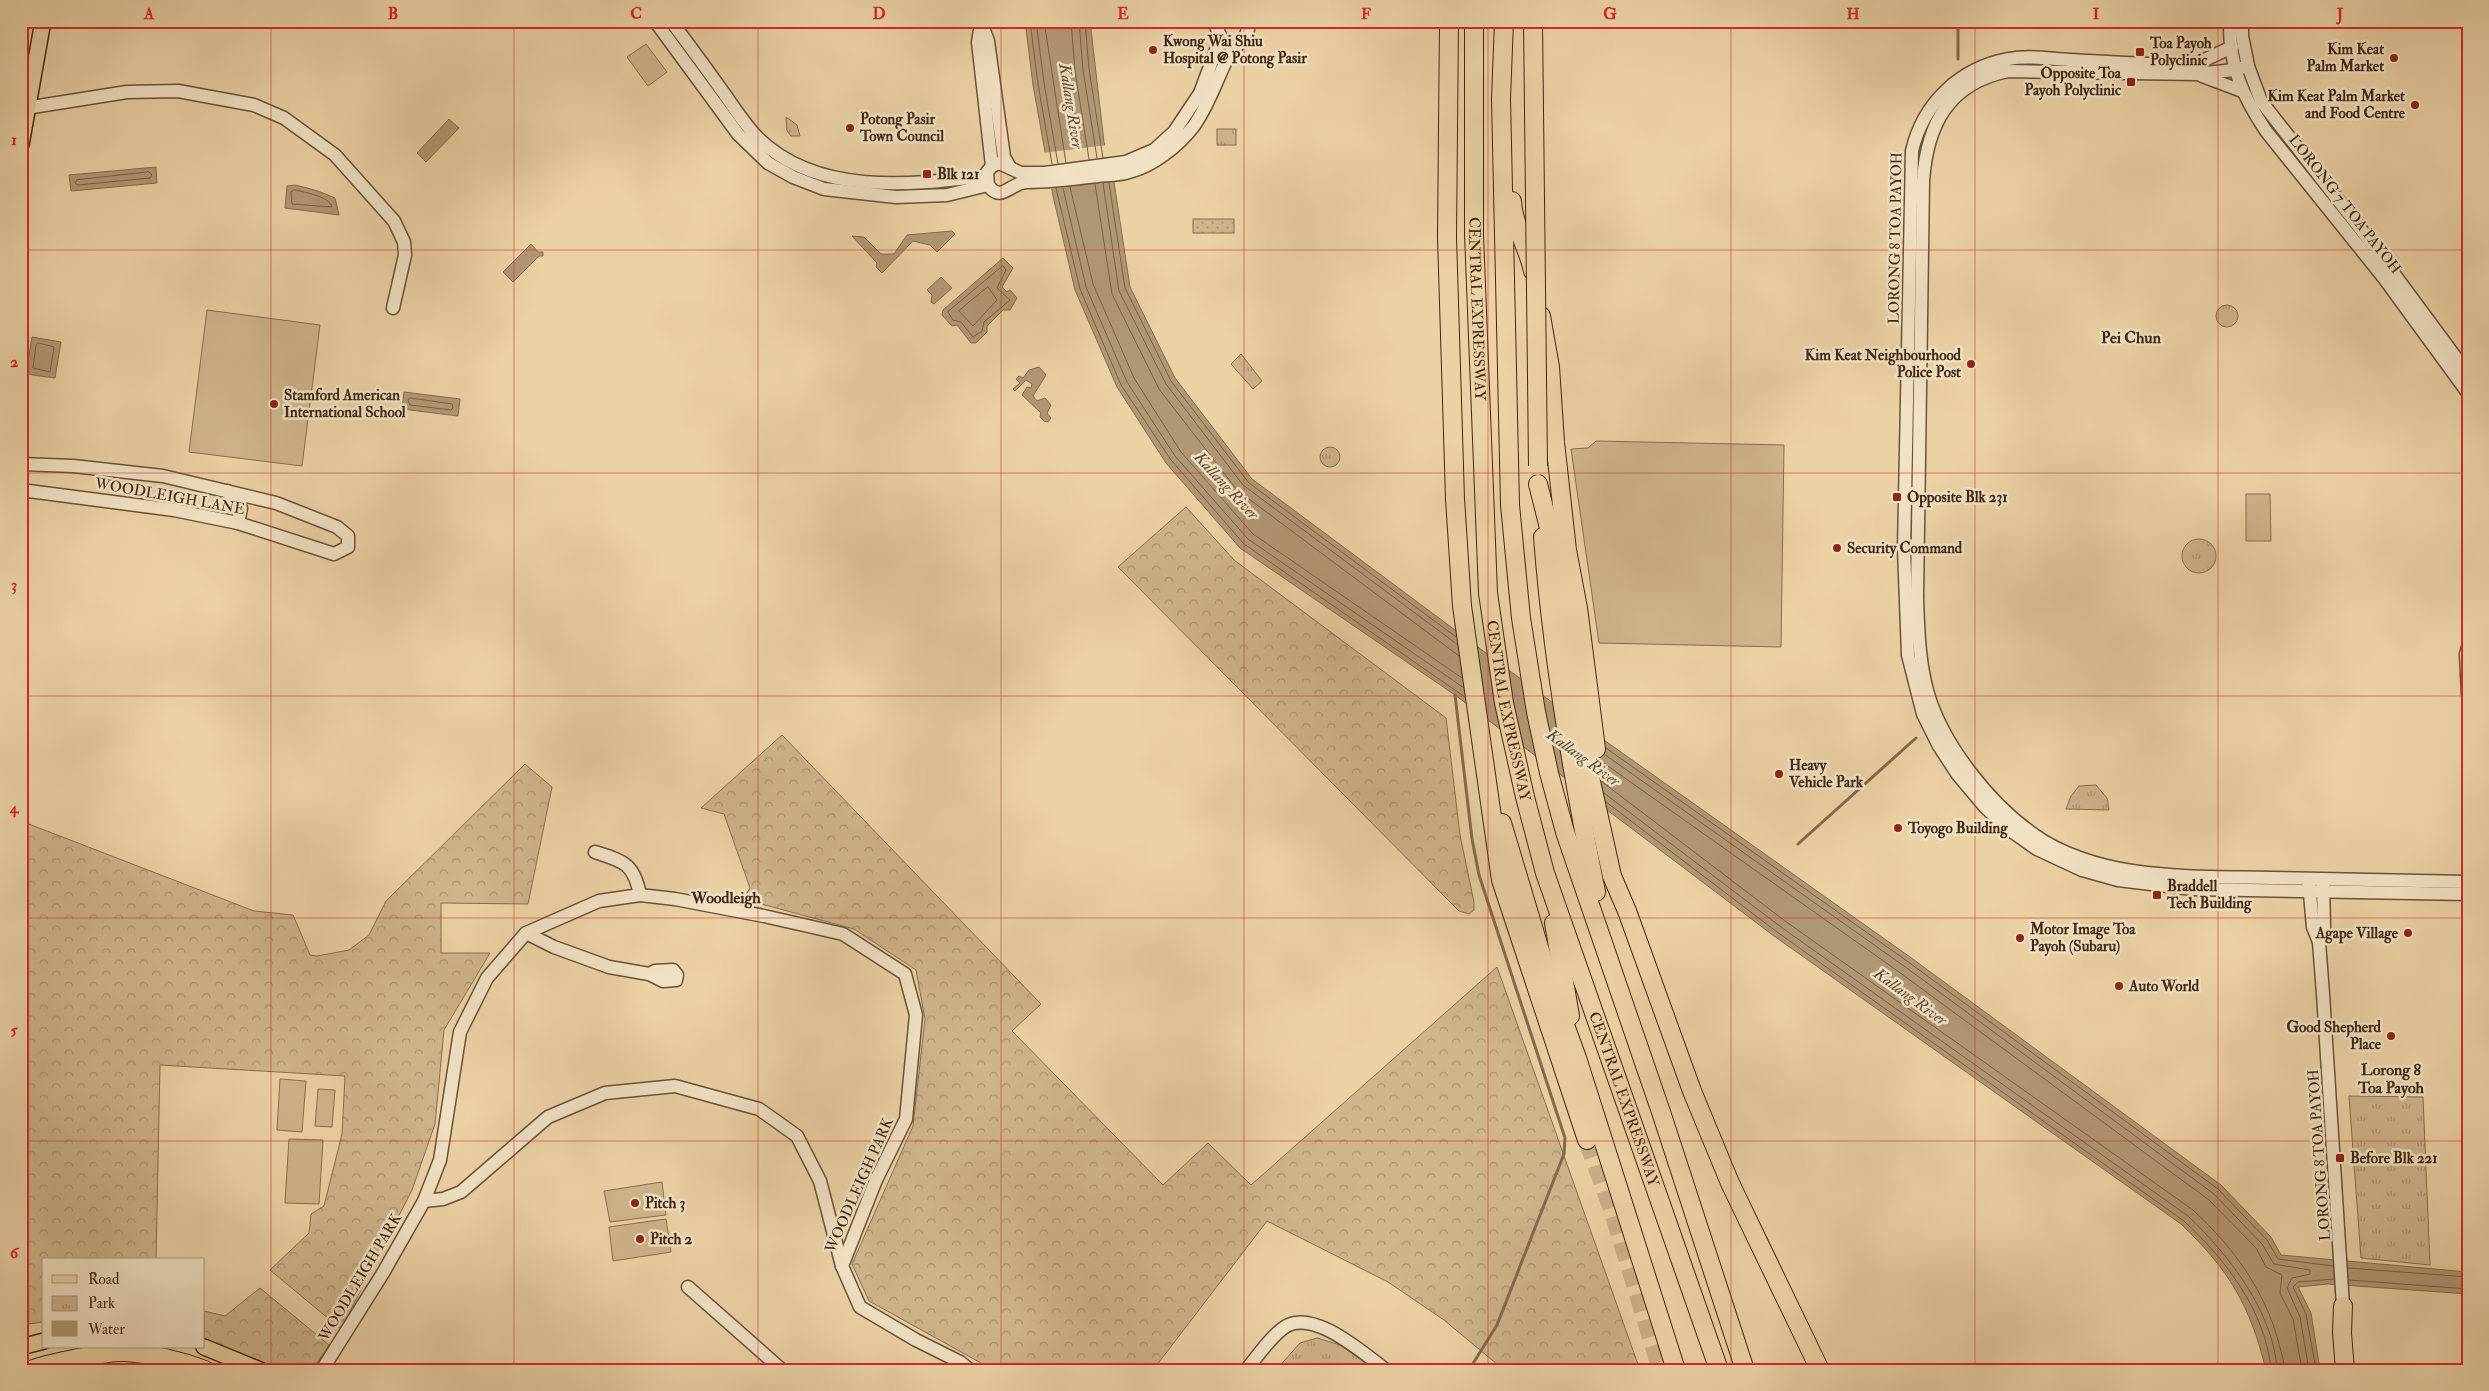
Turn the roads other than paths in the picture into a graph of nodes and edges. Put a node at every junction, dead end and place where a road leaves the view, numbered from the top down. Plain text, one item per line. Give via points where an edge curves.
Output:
1 (43, 21) edge
2 (655, 21) edge
3 (671, 21) edge
4 (1218, 21) edge
5 (1248, 21) edge
6 (1449, 21) edge
7 (1474, 21) edge
8 (1504, 21) edge
9 (1533, 21) edge
10 (2230, 21) edge
11 (2242, 21) edge
12 (981, 22) edge
13 (1221, 37) junction
14 (1239, 41) junction
15 (2232, 47) junction
16 (2248, 66) junction
17 (2234, 70) junction
18 (2197, 74) junction
19 (2242, 91) junction
20 (1501, 99) junction
21 (26, 108) junction
22 (21, 145) edge
23 (1127, 167) junction
24 (1016, 175) junction
25 (988, 176) junction
26 (393, 308) dead end
27 (2468, 374) edge
28 (2468, 393) edge
29 (24, 463) edge
30 (24, 491) edge
31 (227, 492) junction
32 (238, 523) junction
33 (1564, 609) junction
34 (2468, 646) edge
35 (2468, 695) edge
36 (1486, 762) junction
37 (595, 852) dead end
38 (1545, 873) junction
39 (2468, 882) edge
40 (2316, 885) junction
41 (2468, 894) edge
42 (640, 895) junction
43 (526, 933) junction
44 (1608, 956) junction
45 (649, 974) dead end
46 (1577, 1058) junction
47 (1588, 1140) tunnel mouth
48 (424, 1201) junction
49 (842, 1266) junction
50 (688, 1287) dead end
51 (2343, 1301) joint
52 (42, 1336) edge
53 (21, 1338) edge
54 (42, 1342) edge
55 (21, 1347) edge
56 (205, 1347) edge
57 (31, 1370) edge
58 (205, 1370) edge
59 (260, 1370) edge
60 (322, 1370) edge
61 (782, 1370) edge
62 (970, 1370) edge
63 (1246, 1370) edge
64 (1386, 1370) edge
65 (1676, 1370) edge
66 (1719, 1370) edge
67 (1745, 1370) edge
68 (1820, 1370) edge
69 (2344, 1370) edge

1 - 21 main road
2 - 25 street via 738,134 768,163 792,177 824,188 896,197 946,195
3 - 25 street via 747,125 774,152 794,164 826,176 872,182 920,183
4 - 13 street
5 - 14 street via 1248,32
6 - 36 highway via 1447,237 1455,499 1462,606
7 - 38 highway, CENTRAL EXPRESSWAY via 1474,234 1490,608 1504,703
8 - 20 highway, CENTRAL EXPRESSWAY
9 - 33 highway, bridge via 1538,484
10 - 15 street, LORONG 7 TOA PAYOH
11 - 16 street, LORONG 7 TOA PAYOH
12 - 24 street via 988,41 1004,157
12 - 25 street via 978,42
13 - 14 street via 1228,42
13 - 23 street via 1200,93 1174,132
14 - 23 street via 1228,56 1194,126 1178,144 1156,159
15 - 17 street, LORONG 7 TOA PAYOH
15 - 40 street, LORONG 8 TOA PAYOH via 2198,63 2185,65 2010,59 1970,72 1954,82 1923,118 1912,151 1904,549 1908,655 1923,714 1958,775 1985,807 2038,849 2082,870 2126,881 2194,888
16 - 17 street, LORONG 8 TOA PAYOH
16 - 27 street, LORONG 7 TOA PAYOH via 2262,101 2283,131 2360,228
17 - 18 street, LORONG 8 TOA PAYOH
17 - 19 street, LORONG 7 TOA PAYOH
18 - 19 street
18 - 40 street, LORONG 8 TOA PAYOH via 2027,71 1994,74 1978,81 1948,103 1932,130 1924,154 1922,181 1916,549 1920,653 1928,694 1945,734 1976,779 2033,834 2054,847 2131,871
19 - 28 street, LORONG 7 TOA PAYOH via 2266,131 2384,278
20 - 33 highway via 1508,117 1512,213 1530,255 1550,367 1560,494
20 - 44 highway, CENTRAL EXPRESSWAY via 1510,505 1521,618 1536,712 1565,832
21 - 22 main road
21 - 26 street via 127,92 178,90 254,105 284,118 335,155 394,221 404,242 405,255
23 - 24 street via 1048,182
24 - 25 street via 999,163
24 - 25 street via 1003,193 994,192
29 - 31 street, WOODLEIGH LANE via 163,476
30 - 32 street, WOODLEIGH LANE via 174,510
31 - 32 street via 241,508
31 - 32 street, WOODLEIGH LANE via 276,503 337,526 348,536 348,547 334,554
33 - 44 highway via 1582,820
33 - 68 highway via 1598,767 1608,842 1627,910 1692,1091 1730,1183
34 - 35 street
36 - 46 highway via 1508,849
36 - 47 highway via 1501,880
37 - 42 street via 623,860
38 - 46 highway
38 - 66 highway, CENTRAL EXPRESSWAY
39 - 40 street, LORONG 8 TOA PAYOH
40 - 41 street, LORONG 8 TOA PAYOH
40 - 51 street, LORONG 8 TOA PAYOH via 2324,927 2319,942
42 - 43 street, WOODLEIGH PARK via 599,901
42 - 49 street, WOODLEIGH PARK via 755,914 843,934 905,974 916,1015 906,1119 876,1180
43 - 45 street via 554,948 609,967
43 - 48 street, WOODLEIGH PARK via 486,978 460,1032 440,1160
44 - 67 highway, CENTRAL EXPRESSWAY
46 - 65 highway
48 - 49 street, WOODLEIGH PARK via 461,1192 548,1117 605,1092 675,1086 759,1109 797,1136 820,1181
48 - 60 street, WOODLEIGH PARK
49 - 62 street, WOODLEIGH PARK via 860,1307
50 - 61 street
51 - 69 highway
52 - 53 main road
54 - 55 main road
56 - 59 main road
57 - 58 highway via 80,1358 125,1352 187,1363
63 - 64 street via 1282,1329 1301,1322 1324,1328

